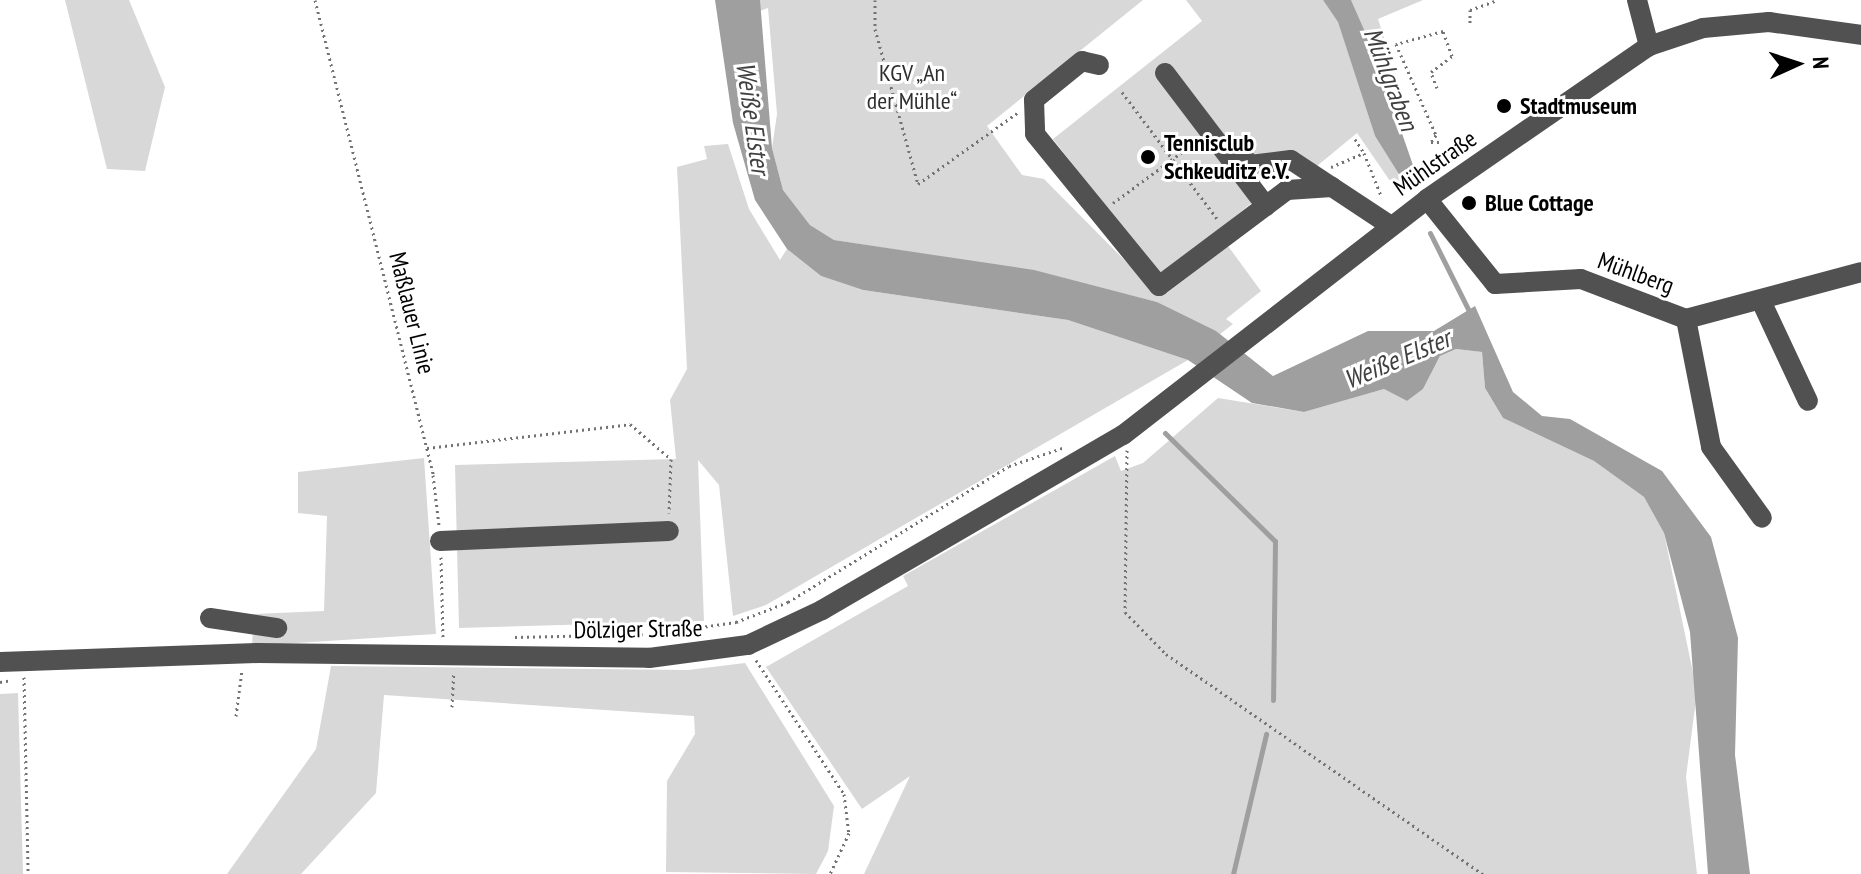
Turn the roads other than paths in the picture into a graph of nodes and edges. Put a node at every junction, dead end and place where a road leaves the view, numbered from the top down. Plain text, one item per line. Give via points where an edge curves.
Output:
1 (1637, 0) edge
2 (1861, 35) edge
3 (1649, 46) junction
4 (1099, 65) dead end
5 (1165, 73) dead end
6 (1217, 131) junction
7 (1324, 180) junction
8 (1427, 199) junction
9 (1266, 206) junction
10 (1391, 226) junction
11 (1861, 272) edge
12 (1762, 303) junction
13 (1686, 319) junction
14 (1200, 375) joint
15 (1808, 401) dead end
16 (1762, 518) dead end
17 (669, 531) road end
18 (440, 541) road end
19 (244, 654) junction
20 (0, 662) edge

1 - 3 street
2 - 3 street, Mühlstraße via 1769,22 1703,28
3 - 8 street, Mühlstraße
4 - 9 street via 1082,61 1034,100 1035,134 1159,286
5 - 6 street
6 - 7 street via 1250,165 1291,160
6 - 9 street
7 - 9 street via 1287,190
7 - 10 street
8 - 10 street, Mühlstraße
8 - 13 street, Mühlberg via 1495,284 1581,279
10 - 14 street, Mühlstraße
11 - 12 street, Mühlberg
12 - 13 street, Mühlberg
12 - 15 street
13 - 16 street via 1711,447
14 - 19 street, Dölziger Straße via 1123,435 835,603 748,645 649,658 452,644
17 - 18 street
19 - 19 street via 267,627 220,620
19 - 20 street, Dölziger Straße

